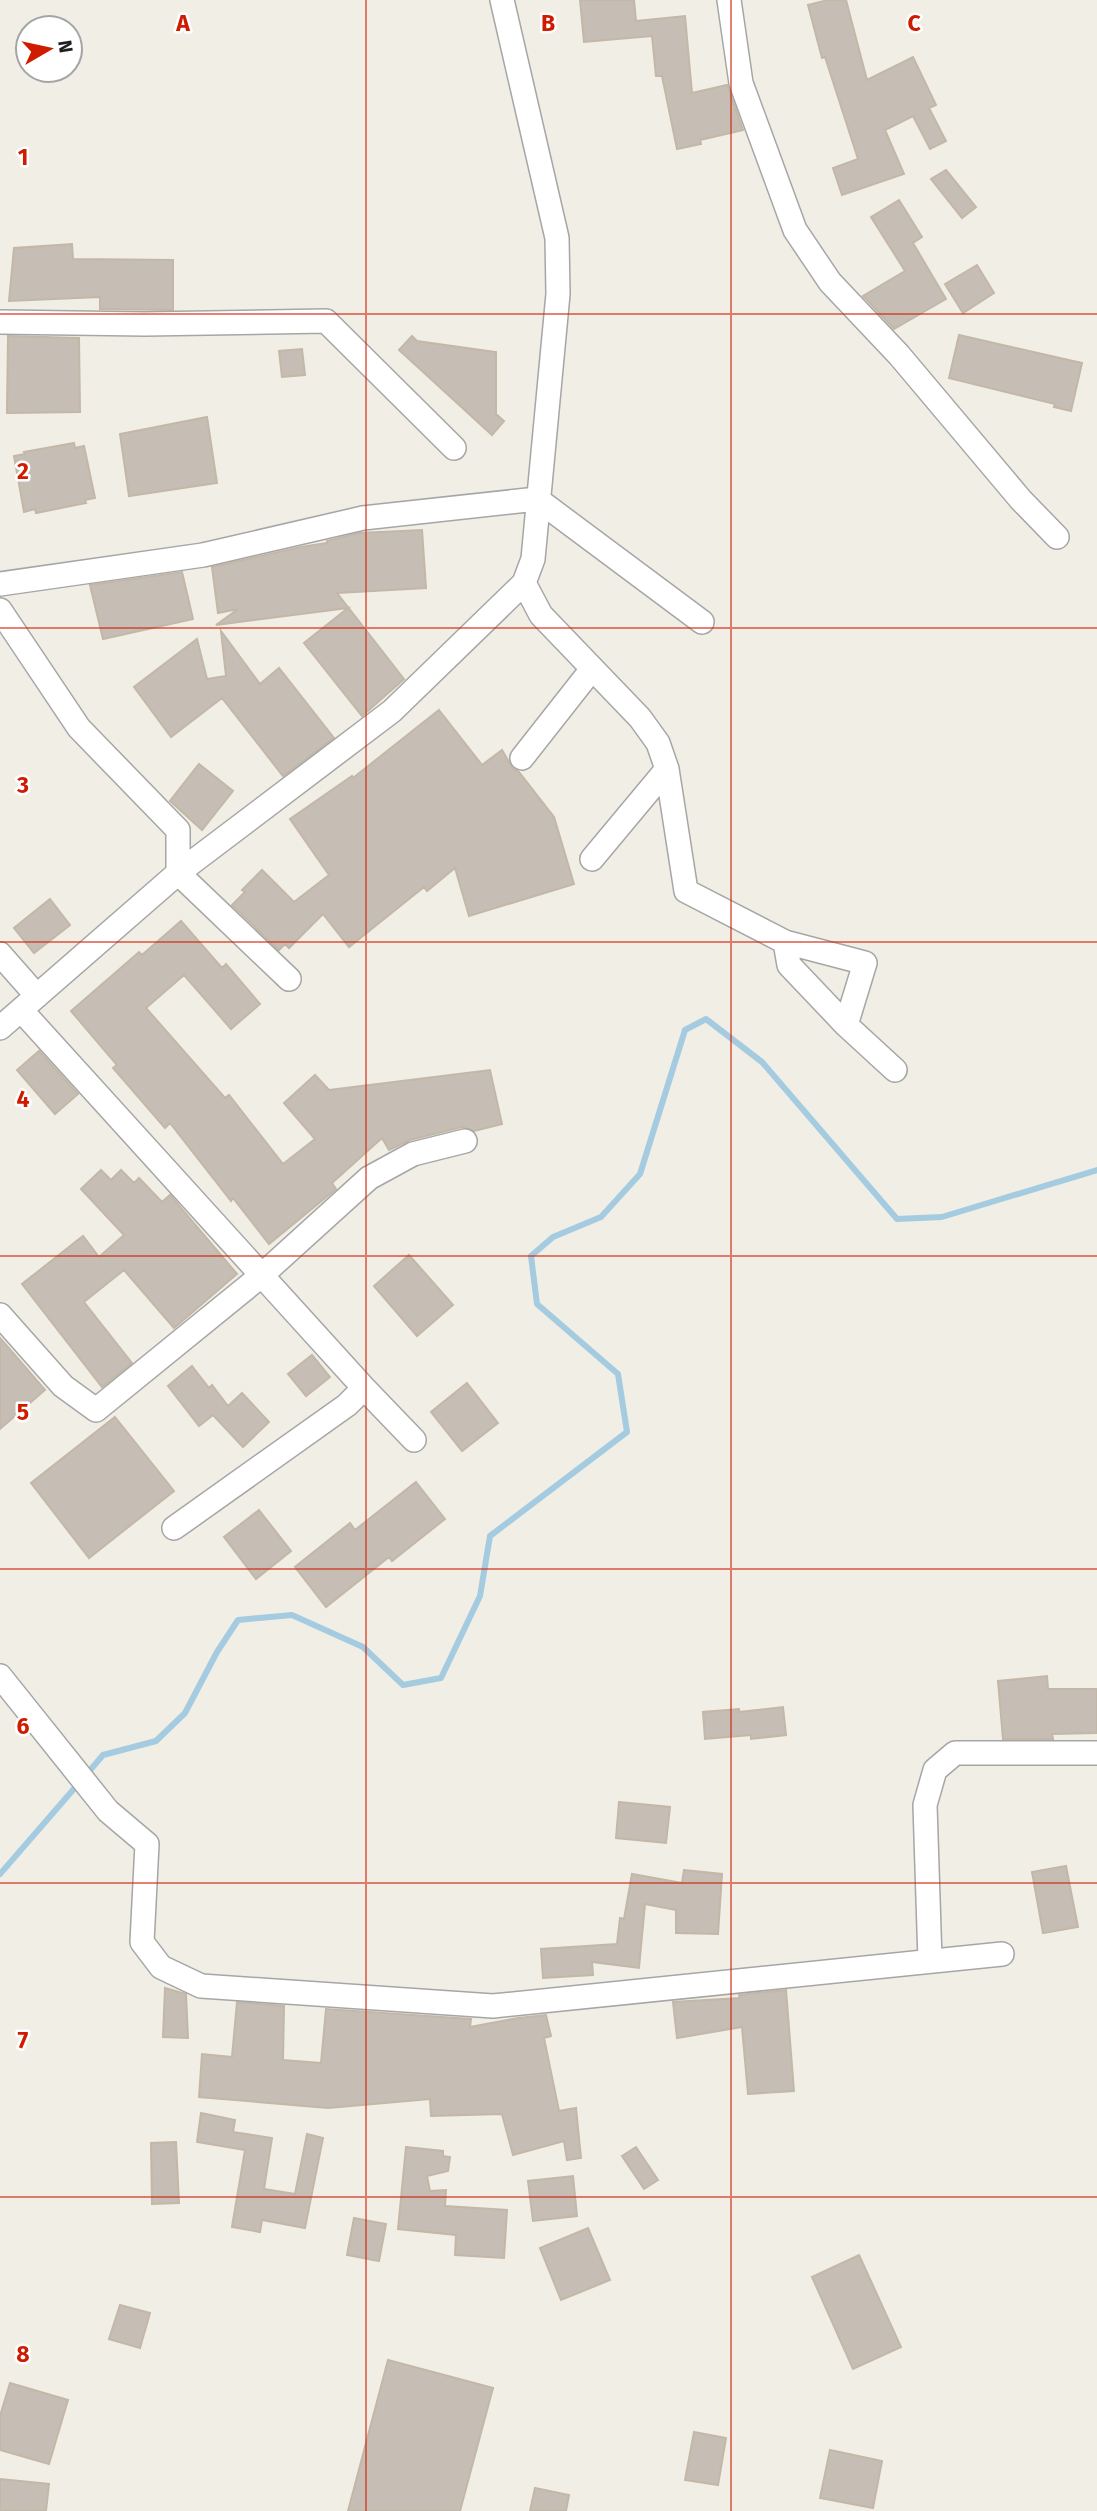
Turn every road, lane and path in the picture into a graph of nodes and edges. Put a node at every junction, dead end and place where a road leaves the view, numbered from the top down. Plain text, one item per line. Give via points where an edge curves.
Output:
1 (502, 0) edge
2 (729, 0) edge
3 (0, 322) edge
4 (454, 448) dead end
5 (537, 499) junction
6 (1057, 537) dead end
7 (524, 583) junction
8 (0, 584) edge
9 (0, 610) edge
10 (702, 621) dead end
11 (592, 669) junction
12 (522, 758) dead end
13 (667, 769) junction
14 (592, 859) dead end
15 (178, 873) junction
16 (785, 942) junction
17 (0, 954) edge
18 (289, 979) dead end
19 (29, 1003) junction
20 (846, 1026) junction
21 (0, 1028) edge
22 (895, 1070) dead end
23 (465, 1141) dead end
24 (262, 1275) junction
25 (0, 1315) edge
26 (364, 1388) junction
27 (414, 1440) dead end
28 (174, 1528) dead end
29 (0, 1676) edge
30 (1097, 1753) edge
31 (1002, 1954) dead end
32 (930, 1961) junction

1 - 5 street via 557,238 558,294
2 - 6 street via 741,83 795,230 830,282
3 - 4 street via 326,321
5 - 7 street via 533,559
5 - 8 street via 363,518 203,555
5 - 10 street
7 - 11 street via 541,615
7 - 15 street via 392,711
9 - 15 street via 79,728 178,830
11 - 12 street
11 - 13 street via 658,743
13 - 14 street
13 - 16 street via 686,891
15 - 18 street
15 - 19 street
16 - 20 street via 789,965
16 - 20 street via 865,963
17 - 19 street
19 - 21 street
19 - 24 street
20 - 22 street
23 - 24 street via 413,1154 369,1178
24 - 25 street via 96,1410 64,1387
24 - 26 street
26 - 27 street
26 - 28 street via 347,1405
29 - 32 street via 108,1811 147,1844 142,1942 161,1967 201,1986 493,2006
30 - 32 street via 955,1753 935,1770 925,1805
31 - 32 street

